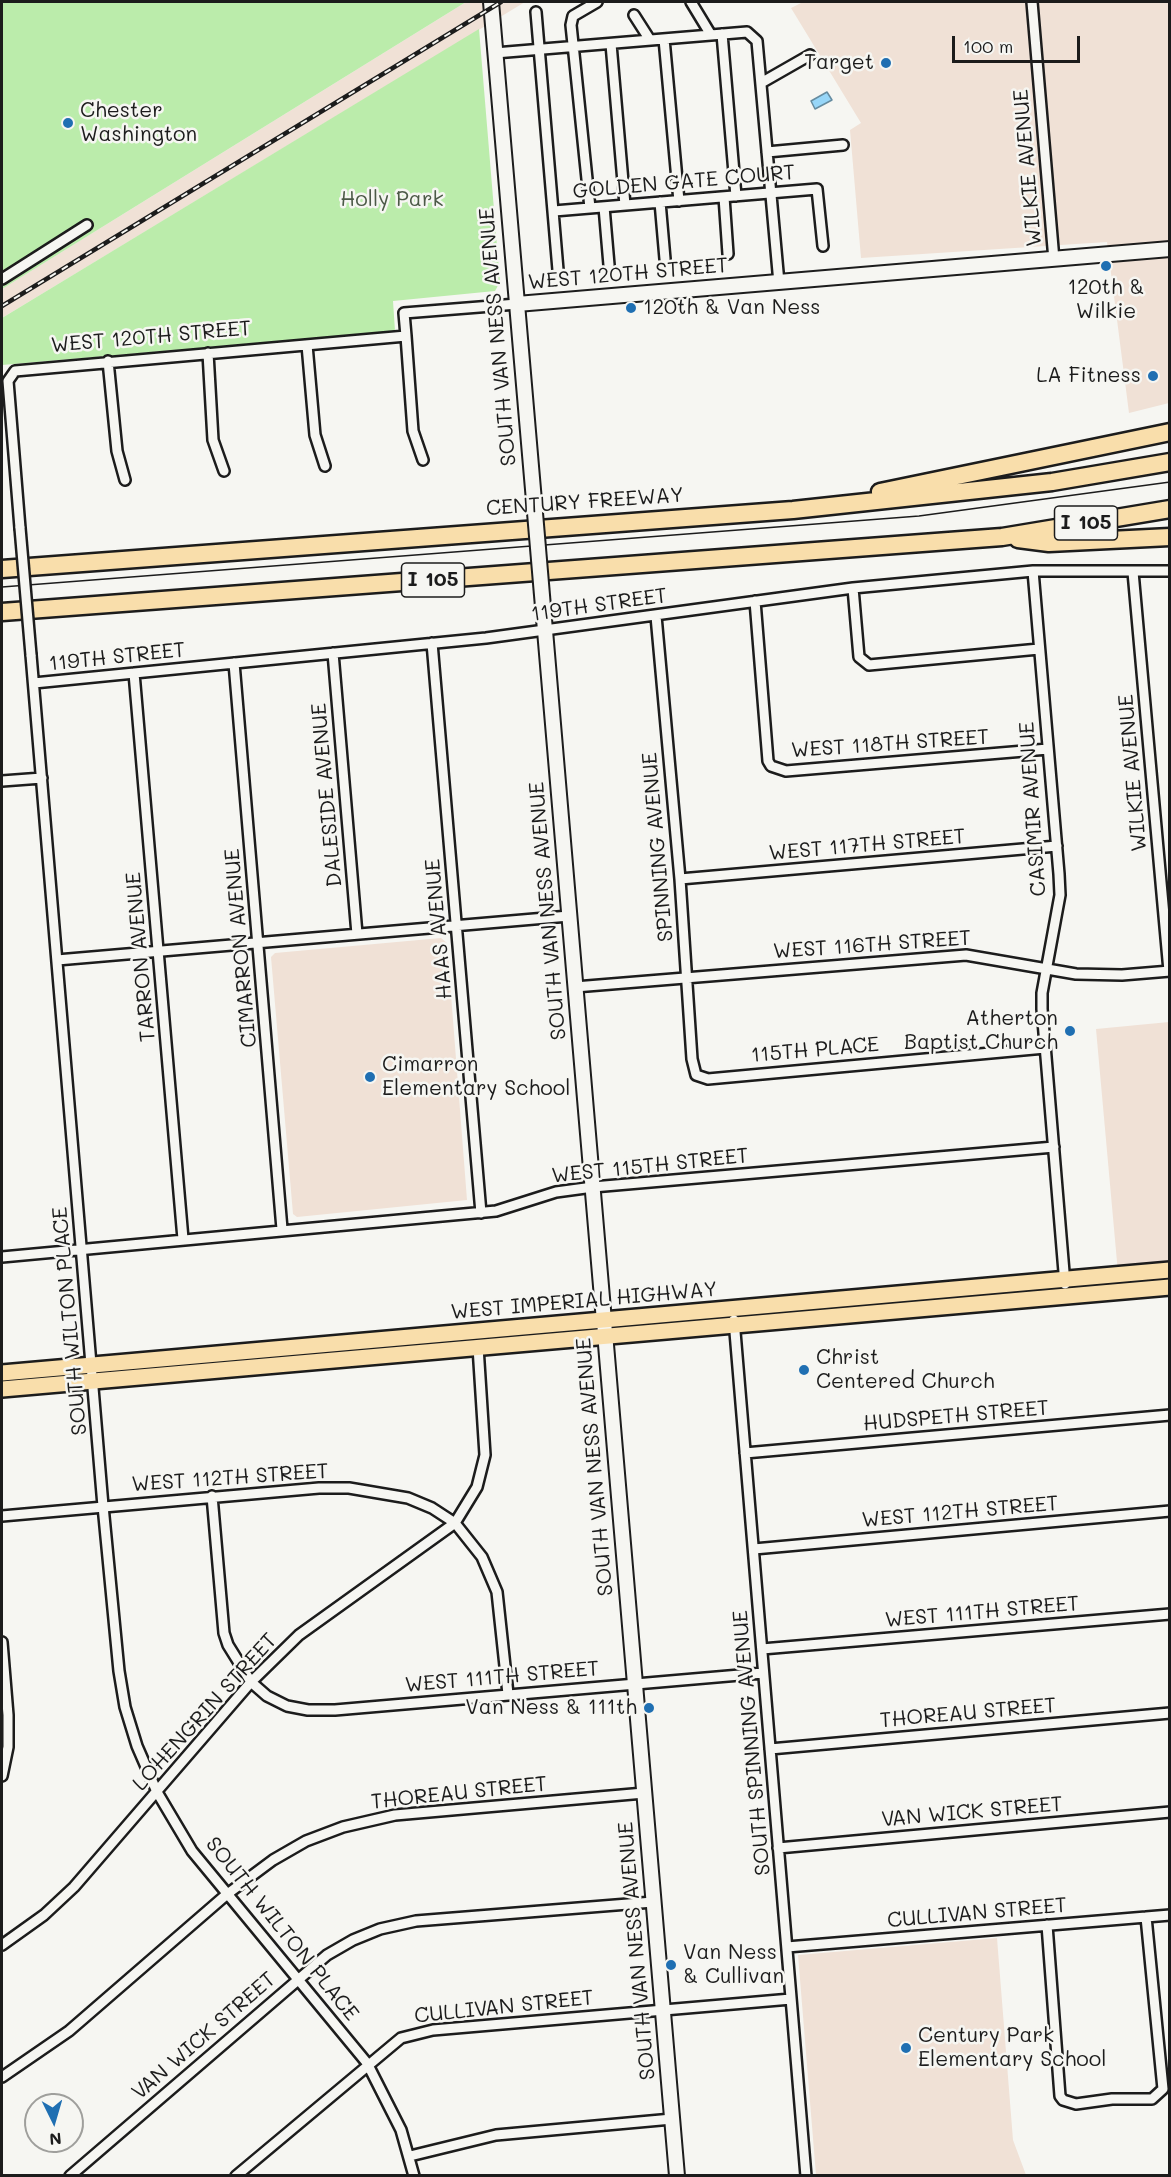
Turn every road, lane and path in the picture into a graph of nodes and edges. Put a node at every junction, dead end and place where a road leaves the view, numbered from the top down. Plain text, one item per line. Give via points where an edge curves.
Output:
1 (491, 2) edge
2 (597, 2) edge
3 (691, 2) edge
4 (1032, 2) edge
5 (536, 12) dead end
6 (634, 15) dead end
7 (722, 34) junction
8 (711, 35) junction
9 (664, 39) junction
10 (650, 40) junction
11 (611, 44) junction
12 (574, 47) junction
13 (539, 50) junction
14 (495, 53) junction
15 (810, 55) dead end
16 (761, 83) junction
17 (843, 145) dead end
18 (767, 152) junction
19 (771, 193) junction
20 (736, 196) junction
21 (724, 197) junction
22 (679, 201) junction
23 (660, 202) junction
24 (626, 205) junction
25 (604, 207) junction
26 (590, 208) junction
27 (555, 211) junction
28 (87, 225) dead end
29 (823, 246) dead end
30 (1170, 249) edge
31 (728, 254) dead end
32 (665, 259) dead end
33 (1054, 260) junction
34 (609, 265) dead end
35 (558, 270) dead end
36 (2, 279) edge
37 (779, 283) junction
38 (517, 304) junction
39 (406, 336) junction
40 (307, 345) junction
41 (208, 353) junction
42 (108, 361) junction
43 (9, 377) joint
44 (6, 416) edge
45 (1170, 432) edge
46 (423, 460) dead end
47 (1170, 462) edge
48 (325, 466) dead end
49 (224, 471) dead end
50 (125, 480) dead end
51 (1170, 509) edge
52 (793, 510) junction
53 (1002, 537) junction
54 (1170, 537) edge
55 (2, 569) edge
56 (1033, 571) junction
57 (1170, 571) edge
58 (1133, 572) junction
59 (853, 588) junction
60 (755, 601) junction
61 (2, 612) edge
62 (656, 616) junction
63 (545, 631) junction
64 (432, 643) junction
65 (1039, 649) junction
66 (333, 653) junction
67 (234, 663) junction
68 (134, 673) junction
69 (34, 683) junction
70 (1048, 749) junction
71 (42, 778) junction
72 (2, 781) edge
73 (1057, 846) junction
74 (680, 879) junction
75 (569, 916) junction
76 (456, 926) junction
77 (357, 934) junction
78 (258, 943) junction
79 (158, 951) junction
80 (57, 960) junction
81 (1047, 969) junction
82 (1169, 971) edge
83 (687, 977) junction
84 (575, 987) junction
85 (1045, 1048) junction
86 (696, 1075) joint
87 (1054, 1147) junction
88 (593, 1187) junction
89 (481, 1213) junction
90 (282, 1230) junction
91 (183, 1239) junction
92 (81, 1250) junction
93 (2, 1257) edge
94 (1170, 1270) edge
95 (1064, 1279) junction
96 (1170, 1287) edge
97 (1066, 1296) junction
98 (733, 1308) junction
99 (604, 1320) junction
100 (734, 1324) junction
101 (605, 1336) junction
102 (478, 1347) junction
103 (92, 1365) junction
104 (2, 1373) edge
105 (93, 1381) junction
106 (2, 1389) edge
107 (1170, 1415) edge
108 (745, 1452) junction
109 (212, 1496) junction
110 (103, 1506) junction
111 (1170, 1511) edge
112 (2, 1516) edge
113 (455, 1523) junction
114 (754, 1548) junction
115 (1170, 1614) edge
116 (2, 1642) edge
117 (762, 1649) junction
118 (763, 1673) junction
119 (251, 1682) junction
120 (634, 1683) junction
121 (508, 1694) junction
122 (1170, 1713) edge
123 (770, 1749) junction
124 (2, 1776) edge
125 (157, 1791) junction
126 (644, 1793) junction
127 (1170, 1812) edge
128 (778, 1848) junction
129 (226, 1895) junction
130 (653, 1902) junction
131 (1170, 1915) edge
132 (1146, 1917) junction
133 (1047, 1925) junction
134 (2, 1945) edge
135 (787, 1947) junction
136 (299, 1979) junction
137 (791, 1999) junction
138 (663, 2009) junction
139 (367, 2063) junction
140 (2, 2077) edge
141 (672, 2119) junction
142 (410, 2156) junction
143 (70, 2175) edge
144 (236, 2175) edge
145 (414, 2175) edge
146 (677, 2175) edge
147 (806, 2175) edge

1 - 14 main road, SOUTH VAN NESS AVENUE
2 - 12 street via 573,16
3 - 8 street
4 - 33 street, WILKIE AVENUE
5 - 13 street
6 - 10 street
7 - 8 street
7 - 16 street via 747,32 758,41
7 - 20 street
8 - 9 street
9 - 10 street
9 - 22 street
10 - 11 street
11 - 12 street
11 - 24 street
12 - 13 street
12 - 26 street
13 - 14 street
13 - 27 street
14 - 38 main road, SOUTH VAN NESS AVENUE
15 - 16 street
16 - 18 street
17 - 18 street
18 - 19 street
19 - 20 street, GOLDEN GATE COURT
19 - 29 street, GOLDEN GATE COURT via 817,189
19 - 37 street
20 - 21 street, GOLDEN GATE COURT
21 - 22 street, GOLDEN GATE COURT
21 - 31 street
22 - 23 street, GOLDEN GATE COURT
23 - 24 street, GOLDEN GATE COURT
23 - 32 street
24 - 25 street, GOLDEN GATE COURT
25 - 26 street, GOLDEN GATE COURT
25 - 34 street
26 - 27 street, GOLDEN GATE COURT
27 - 35 street
28 - 36 street
30 - 33 main road, WEST 120TH STREET
33 - 37 main road, WEST 120TH STREET
37 - 38 main road, WEST 120TH STREET
38 - 39 street, WEST 120TH STREET via 404,313
38 - 63 main road, SOUTH VAN NESS AVENUE, bridge
39 - 40 street, WEST 120TH STREET
39 - 46 street via 413,431
40 - 41 street, WEST 120TH STREET
40 - 48 street via 315,435
41 - 42 street, WEST 120TH STREET
41 - 49 street via 213,440
42 - 43 street, WEST 120TH STREET via 15,371
42 - 50 street via 117,451
43 - 44 street, SOUTH WILTON PLACE
44 - 69 street, SOUTH WILTON PLACE, bridge
45 - 52 highway
47 - 52 highway, CENTURY FREEWAY / I 105 via 1052,482
51 - 53 highway, I 105
52 - 55 highway, CENTURY FREEWAY / I 105
53 - 54 highway via 1049,543
53 - 61 highway, I 105
56 - 58 street, 119TH STREET
56 - 59 street, 119TH STREET
56 - 65 street, CASIMIR AVENUE
57 - 58 street, 119TH STREET
58 - 82 street, WILKIE AVENUE
59 - 60 street, 119TH STREET
59 - 65 street via 858,650 863,662 877,665
60 - 62 street, 119TH STREET
60 - 70 street, WEST 118TH STREET via 771,766 786,771
62 - 63 street, 119TH STREET
62 - 74 street, SPINNING AVENUE
63 - 64 street, 119TH STREET
63 - 75 main road, SOUTH VAN NESS AVENUE
64 - 66 street, 119TH STREET
64 - 76 street, HAAS AVENUE
65 - 70 street, CASIMIR AVENUE
66 - 67 street, 119TH STREET
66 - 77 street, DALESIDE AVENUE
67 - 68 street, 119TH STREET
67 - 78 street, CIMARRON AVENUE
68 - 69 street, 119TH STREET
68 - 79 street, TARRON AVENUE
69 - 71 street, SOUTH WILTON PLACE
70 - 73 street, CASIMIR AVENUE
71 - 72 street
71 - 80 street, SOUTH WILTON PLACE
73 - 74 street, WEST 117TH STREET
73 - 81 street, CASIMIR AVENUE via 1060,895
74 - 83 street, SPINNING AVENUE
75 - 76 street
75 - 84 main road, SOUTH VAN NESS AVENUE
76 - 77 street
76 - 89 street, HAAS AVENUE
77 - 78 street
78 - 79 street
78 - 90 street, CIMARRON AVENUE
79 - 80 street
79 - 91 street, TARRON AVENUE
80 - 92 street, SOUTH WILTON PLACE
81 - 82 street, WEST 116TH STREET via 1100,976
81 - 83 street, WEST 116TH STREET via 966,955
81 - 85 street, CASIMIR AVENUE via 1042,993
83 - 84 street, WEST 116TH STREET
83 - 86 street, SPINNING AVENUE via 692,1068
84 - 88 main road, SOUTH VAN NESS AVENUE
85 - 86 street, 115TH PLACE via 708,1079
85 - 87 street, CASIMIR AVENUE
87 - 88 street, WEST 115TH STREET
87 - 95 street, CASIMIR AVENUE
88 - 89 street, WEST 115TH STREET via 556,1192 508,1209
88 - 99 main road, SOUTH VAN NESS AVENUE
89 - 90 street, WEST 115TH STREET
90 - 91 street, WEST 115TH STREET
91 - 92 street, WEST 115TH STREET
92 - 93 street, WEST 115TH STREET
92 - 103 street, SOUTH WILTON PLACE
94 - 95 main road, WEST IMPERIAL HIGHWAY
95 - 97 street, CASIMIR AVENUE
95 - 98 main road, WEST IMPERIAL HIGHWAY
96 - 97 main road, WEST IMPERIAL HIGHWAY
97 - 100 main road, WEST IMPERIAL HIGHWAY
98 - 99 main road, WEST IMPERIAL HIGHWAY
98 - 100 street, SOUTH SPINNING AVENUE
99 - 101 main road, SOUTH VAN NESS AVENUE
99 - 103 main road, WEST IMPERIAL HIGHWAY
100 - 101 main road, WEST IMPERIAL HIGHWAY
100 - 108 street, SOUTH SPINNING AVENUE
101 - 102 main road, WEST IMPERIAL HIGHWAY
101 - 120 main road, SOUTH VAN NESS AVENUE
102 - 105 main road, WEST IMPERIAL HIGHWAY
102 - 113 street via 485,1455 477,1487
103 - 104 main road, WEST IMPERIAL HIGHWAY
103 - 105 street, SOUTH WILTON PLACE
105 - 106 main road, WEST IMPERIAL HIGHWAY
105 - 110 street, SOUTH WILTON PLACE
107 - 108 street, HUDSPETH STREET
108 - 114 street, SOUTH SPINNING AVENUE
109 - 110 street, WEST 112TH STREET
109 - 113 street, WEST 112TH STREET via 349,1488 408,1498
109 - 119 street via 224,1633
110 - 112 street, WEST 112TH STREET
110 - 125 street, SOUTH WILTON PLACE via 125,1707
111 - 114 street, WEST 112TH STREET
113 - 119 street, LOHENGRIN STREET via 299,1635
113 - 121 street via 482,1557 497,1592
114 - 117 street, SOUTH SPINNING AVENUE
115 - 117 street, WEST 111TH STREET
116 - 124 street via 8,1747
117 - 118 street, SOUTH SPINNING AVENUE
118 - 120 street, WEST 111TH STREET
118 - 123 street, SOUTH SPINNING AVENUE
119 - 121 street, WEST 111TH STREET via 287,1706 308,1710
119 - 125 street, LOHENGRIN STREET
120 - 121 street, WEST 111TH STREET
120 - 126 main road, SOUTH VAN NESS AVENUE
122 - 123 street, THOREAU STREET
123 - 128 street, SOUTH SPINNING AVENUE
125 - 129 street, SOUTH WILTON PLACE via 192,1851
125 - 134 street, LOHENGRIN STREET via 74,1887
126 - 129 street, THOREAU STREET via 370,1820 306,1841
126 - 130 main road, SOUTH VAN NESS AVENUE
127 - 128 street, VAN WICK STREET
128 - 135 street, SOUTH SPINNING AVENUE
129 - 136 street, SOUTH WILTON PLACE
129 - 140 street, THOREAU STREET via 69,2031
130 - 136 street, VAN WICK STREET via 416,1921 353,1940 327,1955
130 - 138 main road, SOUTH VAN NESS AVENUE
131 - 132 street, CULLIVAN STREET
132 - 133 street, CULLIVAN STREET
132 - 133 street via 1163,2084 1161,2093 1152,2099 1076,2104 1063,2100
133 - 135 street, CULLIVAN STREET
135 - 137 street, SOUTH SPINNING AVENUE
136 - 139 street, SOUTH WILTON PLACE
136 - 143 street, VAN WICK STREET
137 - 138 street, CULLIVAN STREET
137 - 147 street, SOUTH SPINNING AVENUE
138 - 139 street, CULLIVAN STREET via 414,2033
138 - 141 main road, SOUTH VAN NESS AVENUE
139 - 142 street, SOUTH WILTON PLACE
139 - 144 street, CULLIVAN STREET
141 - 142 street via 496,2135
141 - 146 main road, SOUTH VAN NESS AVENUE
142 - 145 street, SOUTH WILTON PLACE

